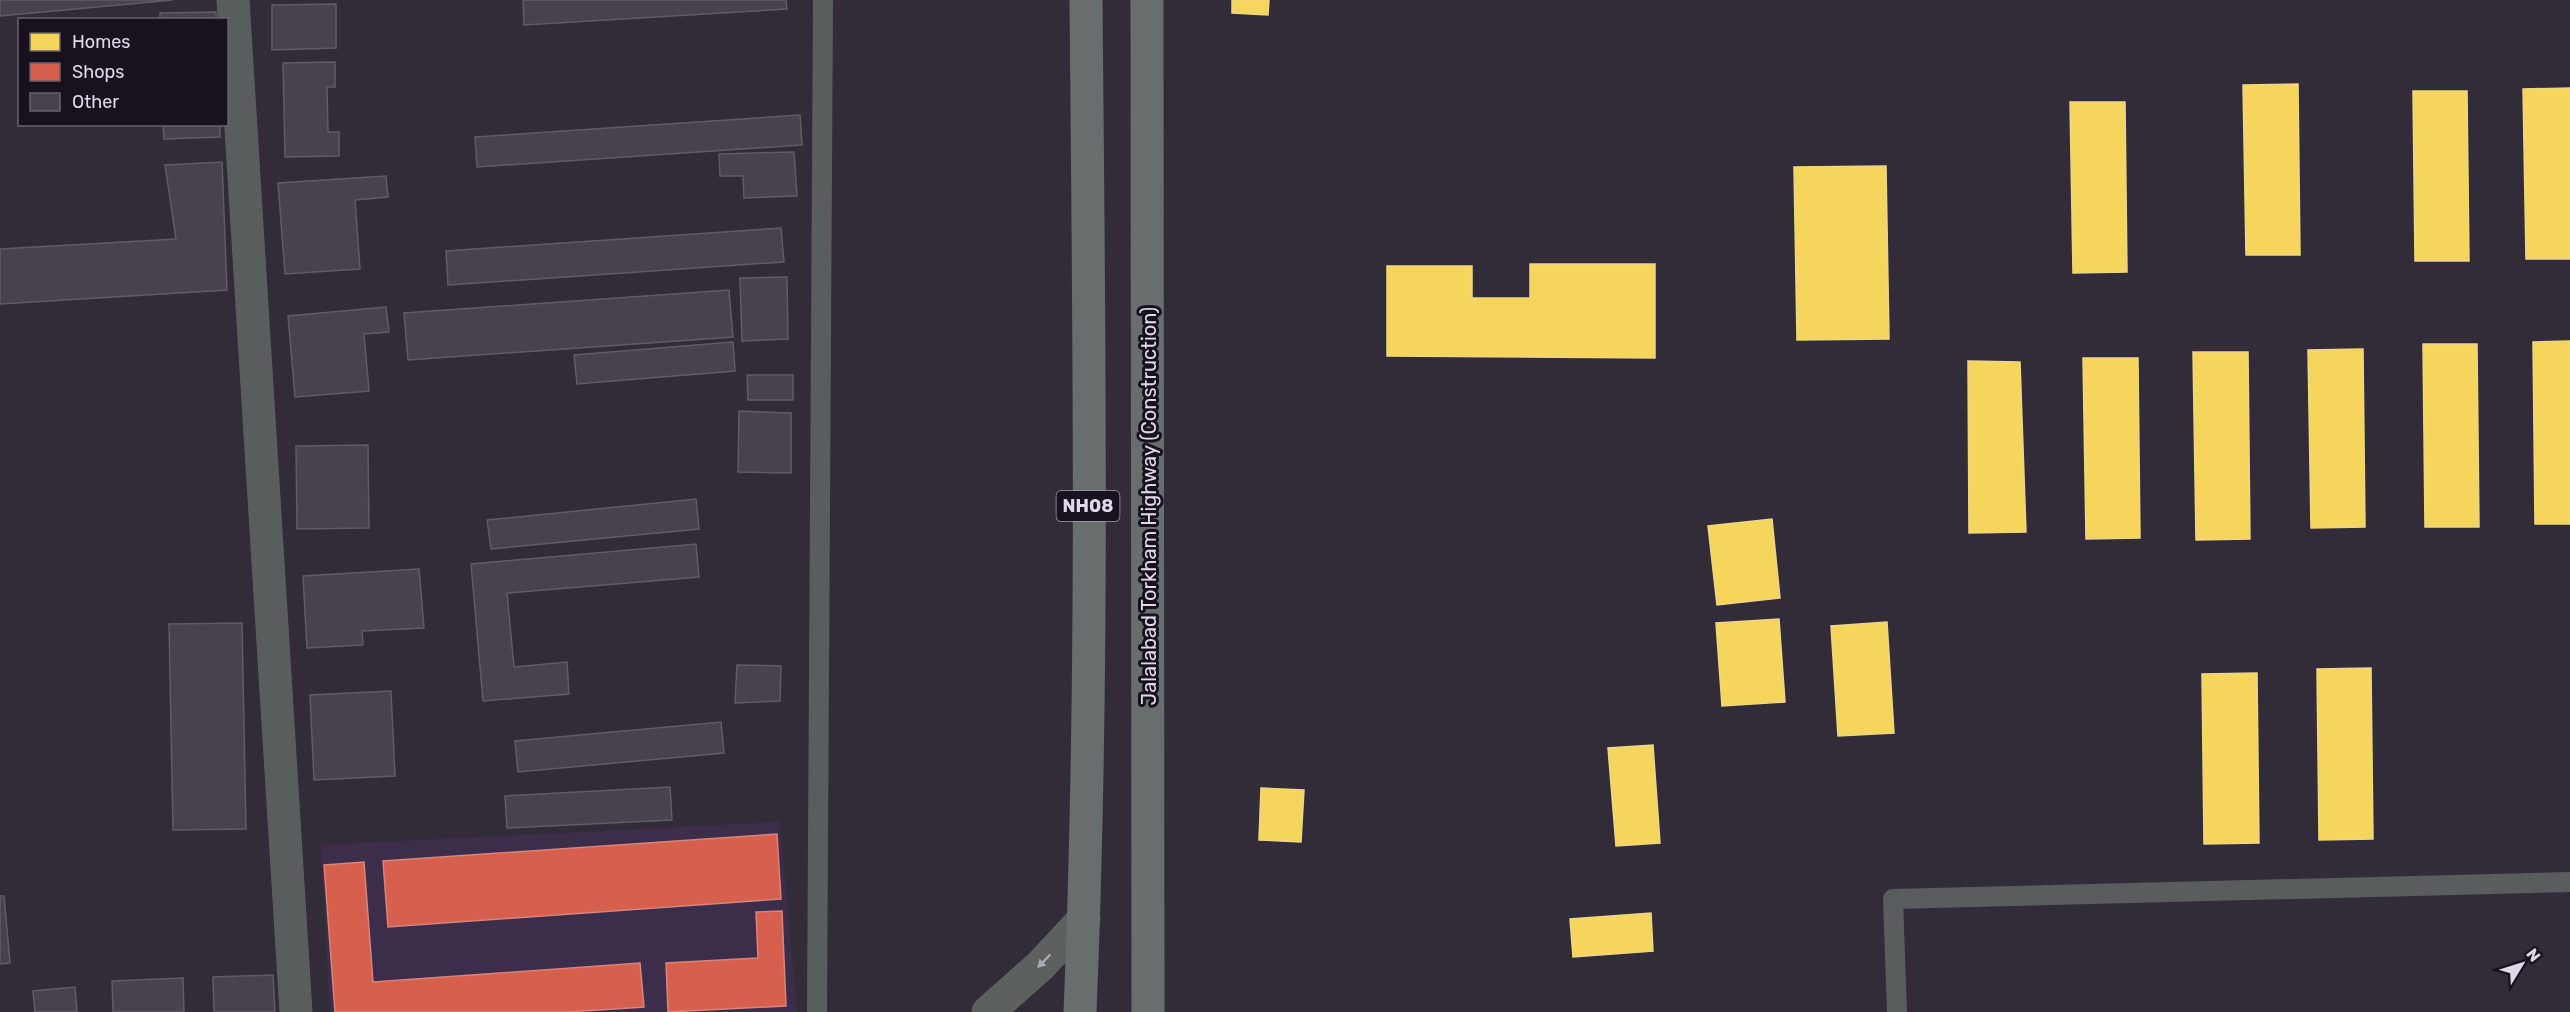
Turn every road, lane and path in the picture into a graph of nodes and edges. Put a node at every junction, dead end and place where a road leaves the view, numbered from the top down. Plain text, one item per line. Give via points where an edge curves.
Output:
1 (233, 0) edge
2 (824, 0) edge
3 (1086, 0) edge
4 (1147, 0) edge
5 (2570, 882) edge
6 (1084, 919) junction
7 (296, 1012) edge
8 (817, 1012) edge
9 (988, 1012) edge
10 (1080, 1012) edge
11 (1148, 1012) edge
12 (1898, 1012) edge

1 - 7 street
2 - 8 lane
3 - 6 highway, NH08 via 1089,421
4 - 11 highway, Jalalabad Torkham Highway (Construction) / NH08
5 - 12 lane via 1893,899
6 -> 9 street via 1040,966
6 - 10 highway, NH08

